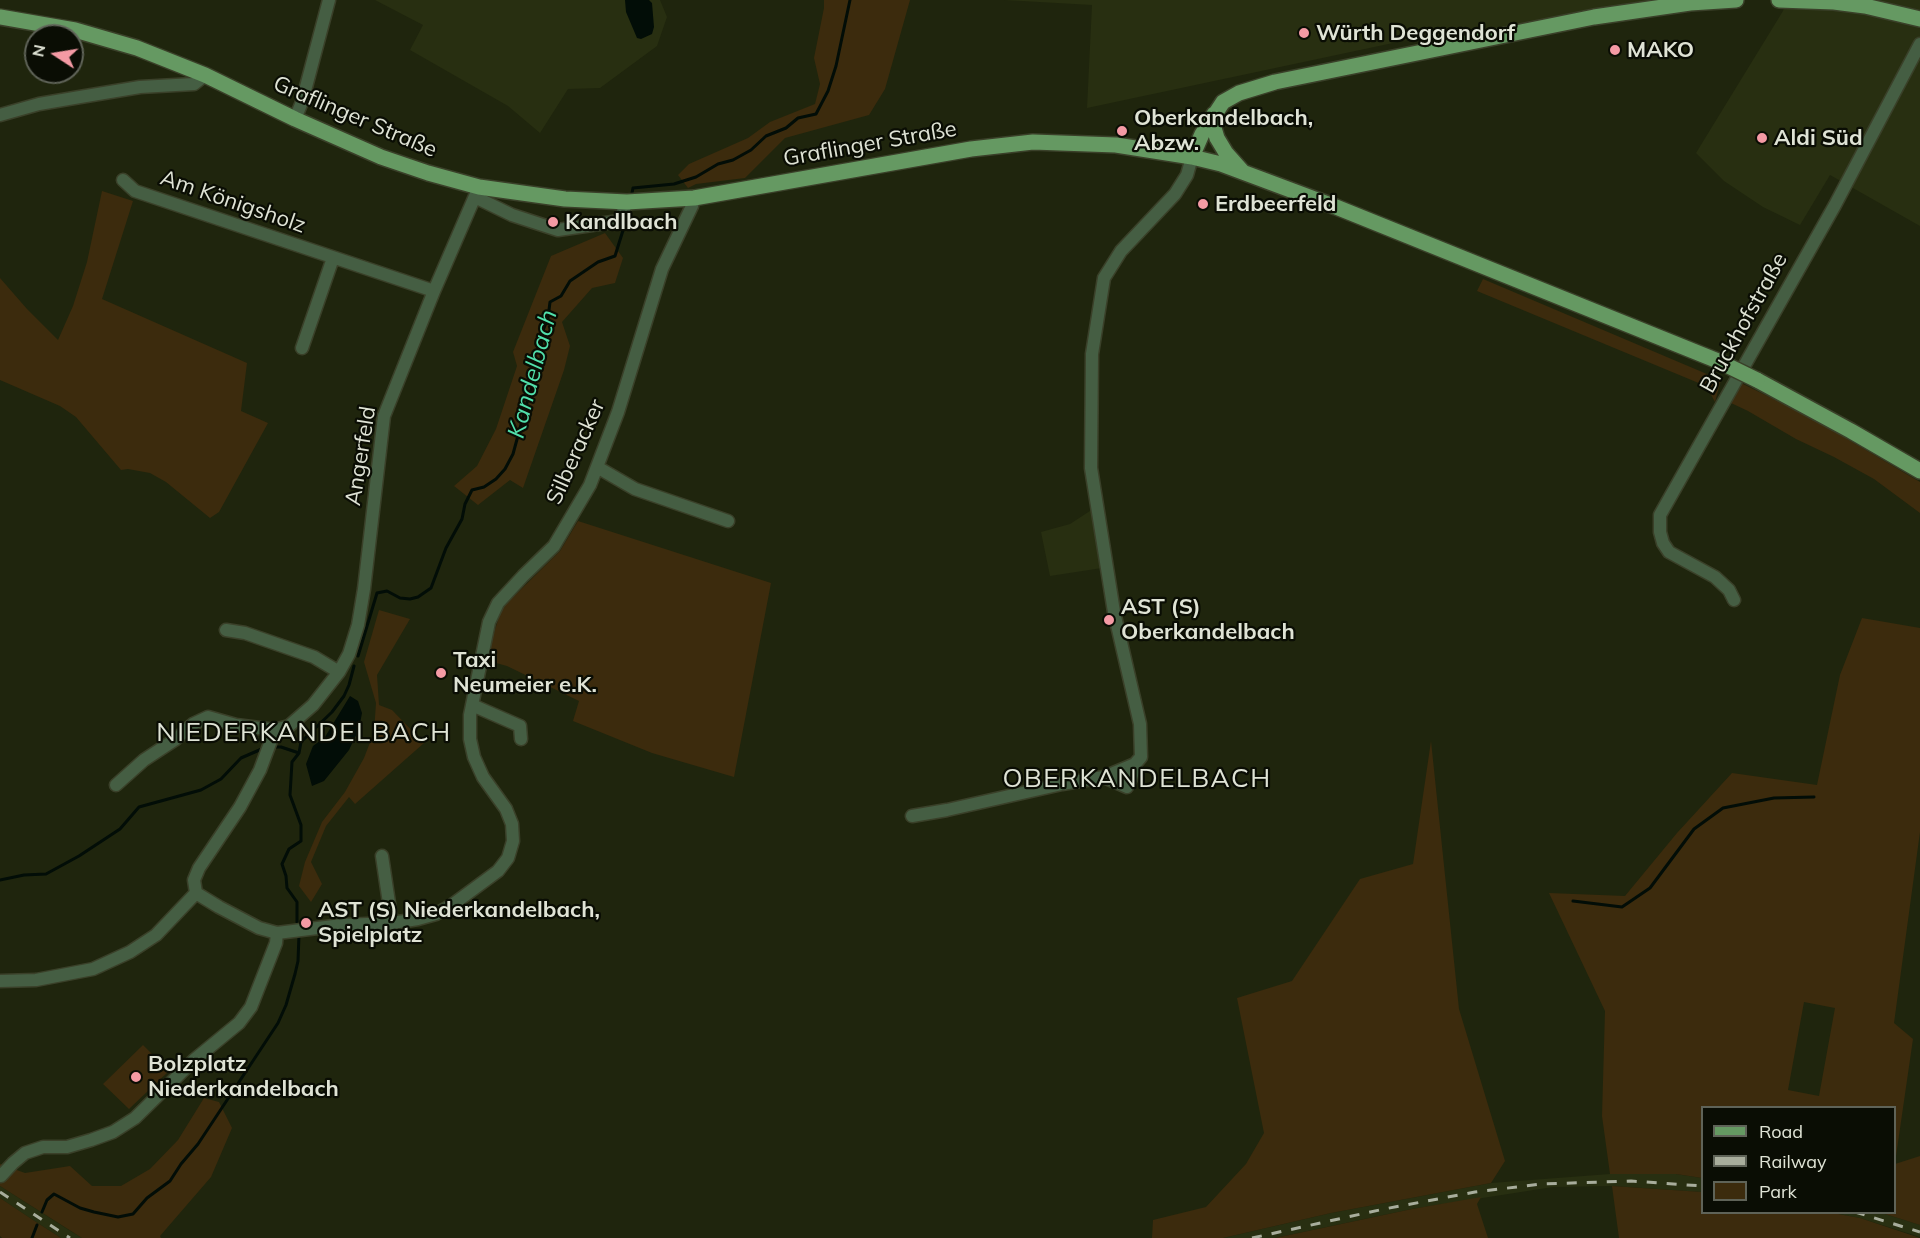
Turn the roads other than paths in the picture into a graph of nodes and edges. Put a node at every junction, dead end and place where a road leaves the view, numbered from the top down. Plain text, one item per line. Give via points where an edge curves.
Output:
1 (328, 0) edge
2 (1736, 0) edge
3 (1779, 0) edge
4 (0, 16) edge
5 (1920, 19) edge
6 (1920, 44) edge
7 (205, 75) junction
8 (1214, 114) junction
9 (0, 115) edge
10 (295, 119) junction
11 (1192, 157) junction
12 (1243, 172) junction
13 (123, 180) dead end
14 (477, 192) junction
15 (694, 198) junction
16 (627, 202) junction
17 (333, 258) junction
18 (434, 291) junction
19 (302, 348) dead end
20 (597, 467) junction
21 (1920, 471) edge
22 (728, 521) dead end
23 (1734, 600) dead end
24 (226, 630) dead end
25 (339, 672) junction
26 (472, 705) junction
27 (275, 730) junction
28 (521, 739) dead end
29 (1135, 764) junction
30 (1104, 777) junction
31 (116, 785) dead end
32 (912, 816) dead end
33 (382, 856) dead end
34 (196, 893) junction
35 (392, 923) junction
36 (277, 933) junction
37 (0, 981) edge
38 (2, 1176) dead end

1 - 10 street
2 - 8 main road via 1594,17 1275,82 1239,93 1223,102
3 - 5 main road via 1865,6
4 - 7 main road, Graflinger Straße via 86,33
6 - 23 street, Bruckhofstraße via 1835,205 1660,515 1660,532 1670,552 1715,577
7 - 9 street via 194,84 140,87 39,104
7 - 10 main road, Graflinger Straße
8 - 11 main road
8 - 12 main road via 1217,138
10 - 14 main road, Graflinger Straße via 381,157
11 - 12 main road, Graflinger Straße
11 - 15 main road, Graflinger Straße via 1116,145 1033,142 971,149
11 - 29 street via 1175,194 1121,251 1104,278 1092,354 1091,468 1114,612 1140,724 1141,757
12 - 21 main road, Graflinger Straße, bridge via 1718,361
13 - 17 street, Am Königsholz via 135,191
14 - 16 main road, Graflinger Straße
14 - 16 street via 512,215 558,230 619,221
14 - 18 street, Angerfeld
15 - 16 main road, Graflinger Straße
15 - 20 street, Silberacker via 662,269
17 - 18 street, Am Königsholz
17 - 19 street
18 - 25 street, Angerfeld via 384,416 360,616 349,654
20 - 22 street via 635,489
20 - 26 street, Silberacker via 554,546 498,603 489,621
24 - 25 street via 314,657
25 - 27 street, Angerfeld via 313,705 289,726
26 - 28 street via 520,726
26 - 35 street, Silberacker via 470,739 474,757 512,824 508,858 498,871 436,914
27 - 31 street via 208,717 144,760
27 - 34 street via 260,770 199,868 194,880
29 - 30 street
29 - 30 street via 1127,787
30 - 32 street
33 - 35 street
34 - 36 street, Silberacker via 260,928
34 - 37 street via 156,935 93,969 36,980
35 - 36 street, Silberacker
36 - 38 street via 251,1006 239,1023 135,1118 91,1140 25,1153

